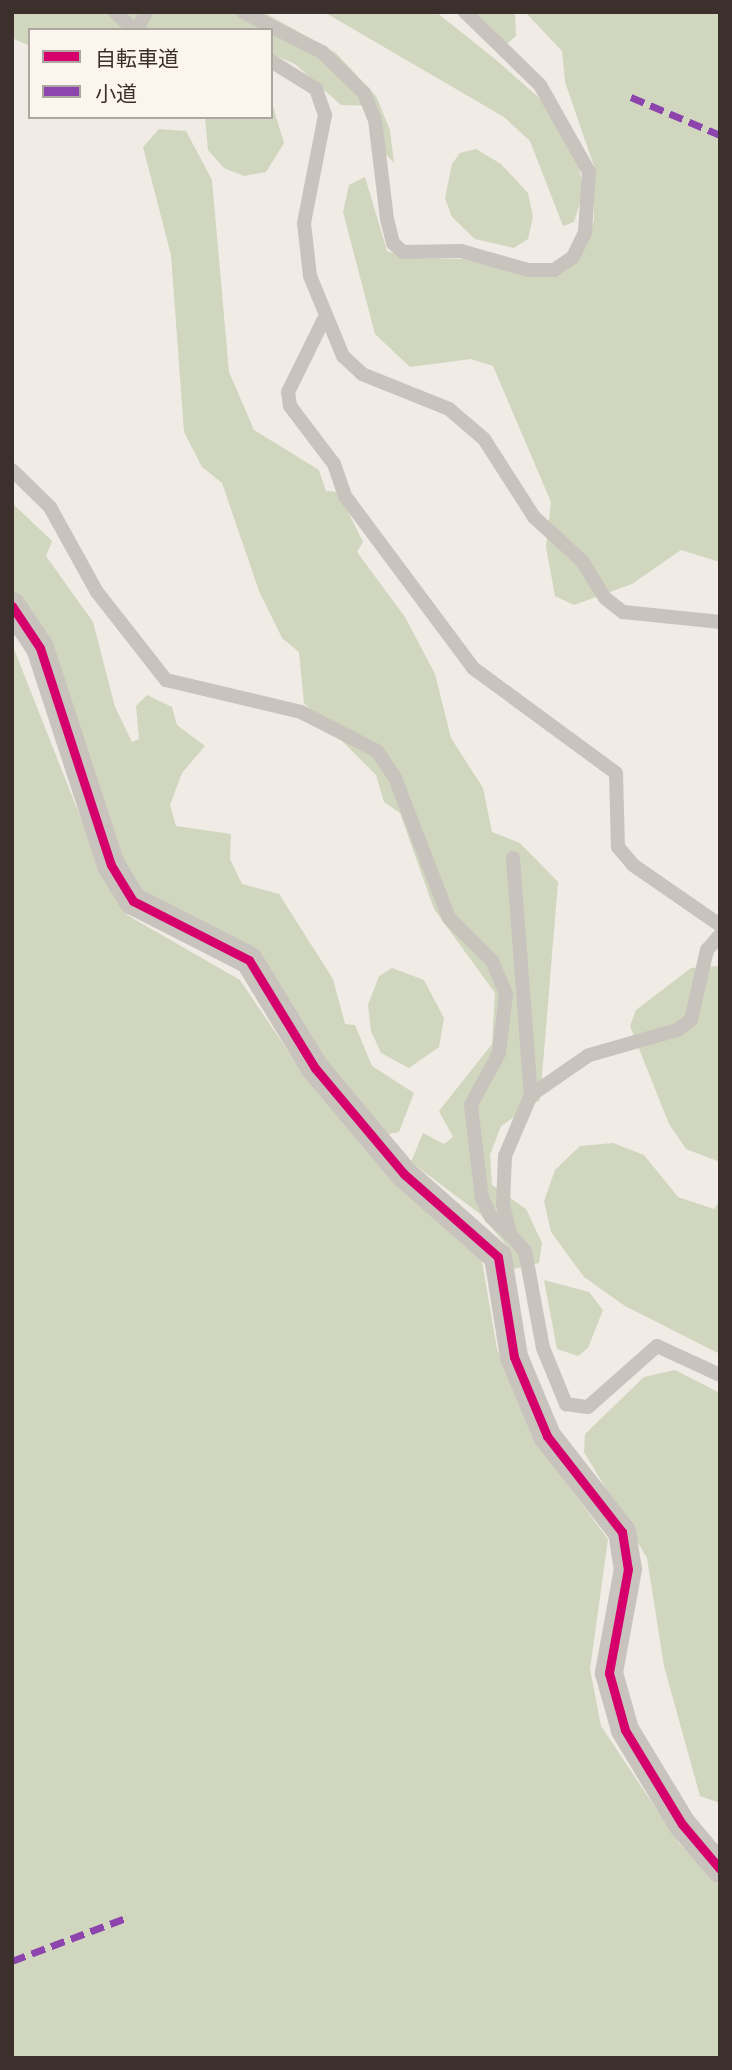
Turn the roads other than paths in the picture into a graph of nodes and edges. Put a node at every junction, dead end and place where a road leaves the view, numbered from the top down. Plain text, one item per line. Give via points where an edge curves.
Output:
1 (115, 12) edge
2 (146, 12) edge
3 (243, 12) edge
4 (465, 12) edge
5 (133, 28) edge
6 (136, 28) edge
7 (273, 62) edge
8 (323, 321) junction
9 (12, 470) edge
10 (12, 606) edge
11 (720, 622) edge
12 (513, 858) dead end
13 (720, 925) edge
14 (720, 935) edge
15 (531, 1095) junction
16 (510, 1234) junction
17 (720, 1375) edge
18 (720, 1869) edge

1 - 5 lane
2 - 6 lane
3 - 4 lane via 322,52 364,93 375,120 390,231 403,252 461,251 528,270 554,270 573,257 585,232 589,172 540,85
7 - 8 lane via 316,89 326,115 304,223 310,276
8 - 11 lane via 343,356 362,374 449,409 484,439 534,517 583,561 605,598 623,612
8 - 13 lane via 288,392 290,406 334,464 345,496 473,668 616,773 618,847 633,865
9 - 16 lane via 50,507 97,592 166,680 300,712 377,751 394,778 449,918 492,961 506,994 499,1053 471,1105 482,1198 491,1217
10 - 18 street via 40,648 111,865 133,901 249,960 324,1079 404,1174 498,1257 514,1357 547,1436 622,1532 628,1570 609,1673 625,1730 682,1824
12 - 15 lane
14 - 15 lane via 707,950 691,1020 677,1030 589,1055
15 - 16 lane via 505,1156 503,1204
16 - 17 lane via 525,1251 543,1349 566,1404 588,1406 657,1346

